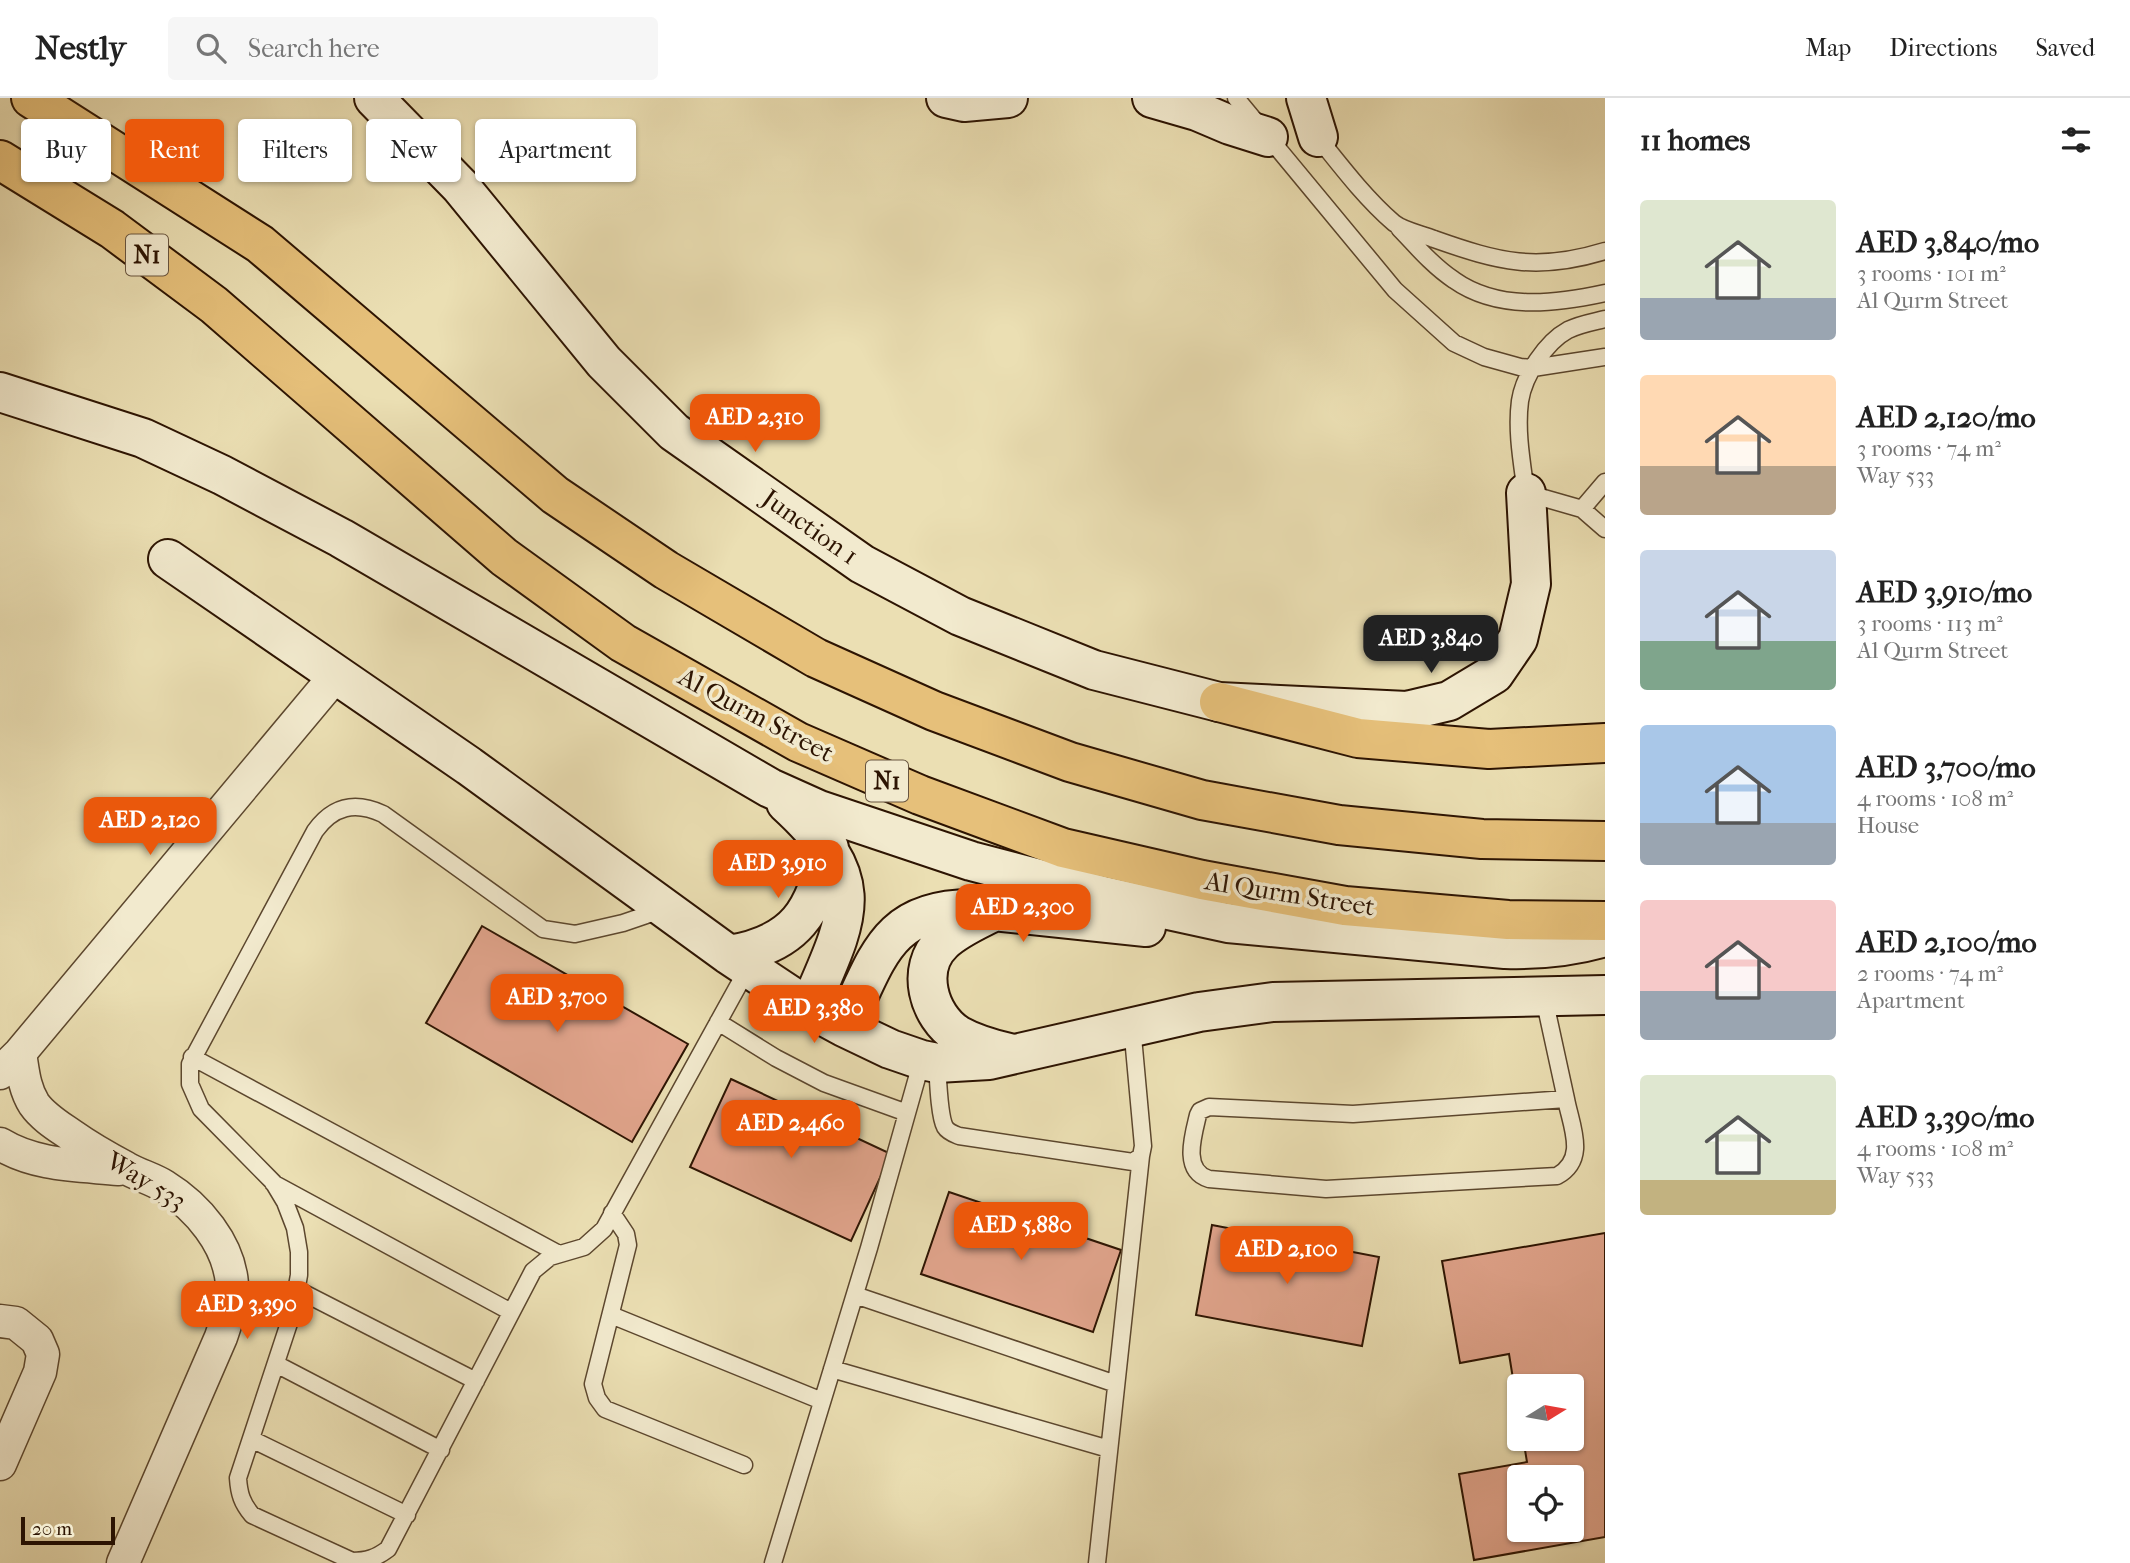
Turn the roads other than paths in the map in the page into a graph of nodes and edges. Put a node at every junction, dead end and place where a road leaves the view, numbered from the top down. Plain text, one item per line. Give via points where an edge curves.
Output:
1 (31, 98) edge
2 (374, 98) edge
3 (946, 98) edge
4 (1008, 98) edge
5 (1152, 98) edge
6 (1236, 98) edge
7 (1300, 103) edge
8 (1268, 137) junction
9 (1318, 137) joint
10 (0, 160) edge
11 (1396, 225) junction
12 (1605, 251) edge
13 (1605, 293) edge
14 (1554, 302) junction
15 (1605, 319) edge
16 (1566, 331) junction
17 (1605, 357) edge
18 (1533, 368) junction
19 (0, 392) edge
20 (1605, 482) edge
21 (1525, 494) junction
22 (1582, 509) junction
23 (1605, 529) edge
24 (168, 559) dead end
25 (337, 675) junction
26 (1219, 702) junction
27 (1605, 743) edge
28 (770, 788) junction
29 (1605, 841) edge
30 (829, 848) junction
31 (665, 908) junction
32 (995, 911) junction
33 (1605, 921) edge
34 (1228, 923) junction
35 (1605, 937) edge
36 (739, 962) junction
37 (1605, 995) edge
38 (1544, 998) junction
39 (809, 1008) junction
40 (718, 1022) junction
41 (1132, 1026) junction
42 (844, 1027) junction
43 (1015, 1055) junction
44 (192, 1057) junction
45 (930, 1061) junction
46 (10, 1063) edge
47 (1566, 1099) junction
48 (907, 1113) junction
49 (0, 1144) edge
50 (1140, 1156) junction
51 (127, 1169) junction
52 (273, 1182) junction
53 (612, 1213) junction
54 (559, 1254) junction
55 (296, 1289) junction
56 (855, 1295) junction
57 (511, 1312) junction
58 (611, 1315) junction
59 (0, 1321) edge
60 (276, 1364) junction
61 (832, 1368) junction
62 (476, 1381) junction
63 (1116, 1384) junction
64 (822, 1401) junction
65 (251, 1439) junction
66 (1109, 1449) junction
67 (440, 1451) junction
68 (0, 1464) edge
69 (744, 1465) dead end
70 (407, 1515) junction
71 (123, 1563) edge
72 (773, 1563) edge
73 (1097, 1563) edge

1 - 29 highway via 260,244 555,495 666,570 816,657 934,711 1070,762 1202,800 1339,825 1482,839
2 - 26 street, Junction 1 via 460,186 604,362 674,432 732,474 863,564 960,616 1094,670
3 - 4 street via 964,102
5 - 8 street
6 - 8 lane
7 - 9 street
8 - 18 lane via 1395,290 1433,325 1485,357
9 - 11 lane
10 - 33 highway, Al Qurm Street / N1 via 112,229 214,305 504,557 623,643 799,742 920,795 1063,848 1202,880 1345,906 1508,920
11 - 12 lane via 1510,261 1573,261
11 - 14 lane via 1443,272 1469,290 1513,302
13 - 14 lane
14 - 16 lane
15 - 16 lane
16 - 18 lane
17 - 18 lane
18 - 21 lane via 1521,399
19 - 28 street via 143,438 222,475 341,538
20 - 22 lane
21 - 22 lane
21 - 26 street, Junction 1 via 1531,584 1518,639 1494,674 1449,701 1407,711
22 - 23 lane
24 - 25 street
25 - 31 street
25 - 46 street
26 - 27 highway via 1358,738 1489,748
28 - 30 street
28 - 34 street via 819,810 971,861
30 - 36 street via 823,876 798,925
30 - 39 street via 845,888 846,910 842,931
31 - 36 street
31 - 44 lane via 575,934 543,929 383,814 345,807 323,820 315,831
32 - 34 street via 1149,927
32 - 42 street via 953,909 913,919 901,928 883,950
32 - 43 street via 943,942 933,953 927,983 945,1025 984,1046
34 - 35 street via 1505,949 1582,944
36 - 39 street
36 - 40 lane
37 - 38 street
38 - 41 street via 1273,1002
38 - 47 lane
39 - 42 street
40 - 48 lane via 824,1083
40 - 53 lane
41 - 43 street
41 - 50 lane via 1143,1146
42 - 45 street via 890,1049
43 - 45 street via 960,1063
44 - 52 lane via 190,1084 201,1109
44 - 54 lane
45 - 48 lane
45 - 50 lane via 944,1126 951,1133 1123,1162
46 - 51 street, Way 533 via 36,1106 74,1137
47 - 47 lane via 1353,1114 1209,1107 1198,1115 1191,1162 1197,1174 1209,1179 1326,1189 1557,1176 1571,1166 1576,1150
48 - 56 lane
49 - 51 street via 35,1159
50 - 63 lane
51 - 71 street, Way 533 via 163,1185 209,1226 223,1251 232,1283 221,1337
52 - 55 lane via 295,1228 299,1252
52 - 57 lane
53 - 54 lane via 595,1239
53 - 58 lane via 628,1245
54 - 57 lane via 538,1265
55 - 60 lane
55 - 62 lane
56 - 61 lane
56 - 63 lane
57 - 62 lane
58 - 64 lane
58 - 69 lane via 593,1384 605,1409
59 - 68 street via 16,1323 37,1340 43,1354 40,1372
60 - 65 lane
60 - 67 lane
61 - 64 lane
61 - 66 lane
62 - 67 lane
63 - 66 lane
64 - 72 lane
65 - 70 lane
65 - 70 lane via 238,1479 239,1492 243,1505 264,1522 339,1556 365,1561 388,1549
66 - 73 lane
67 - 70 lane

